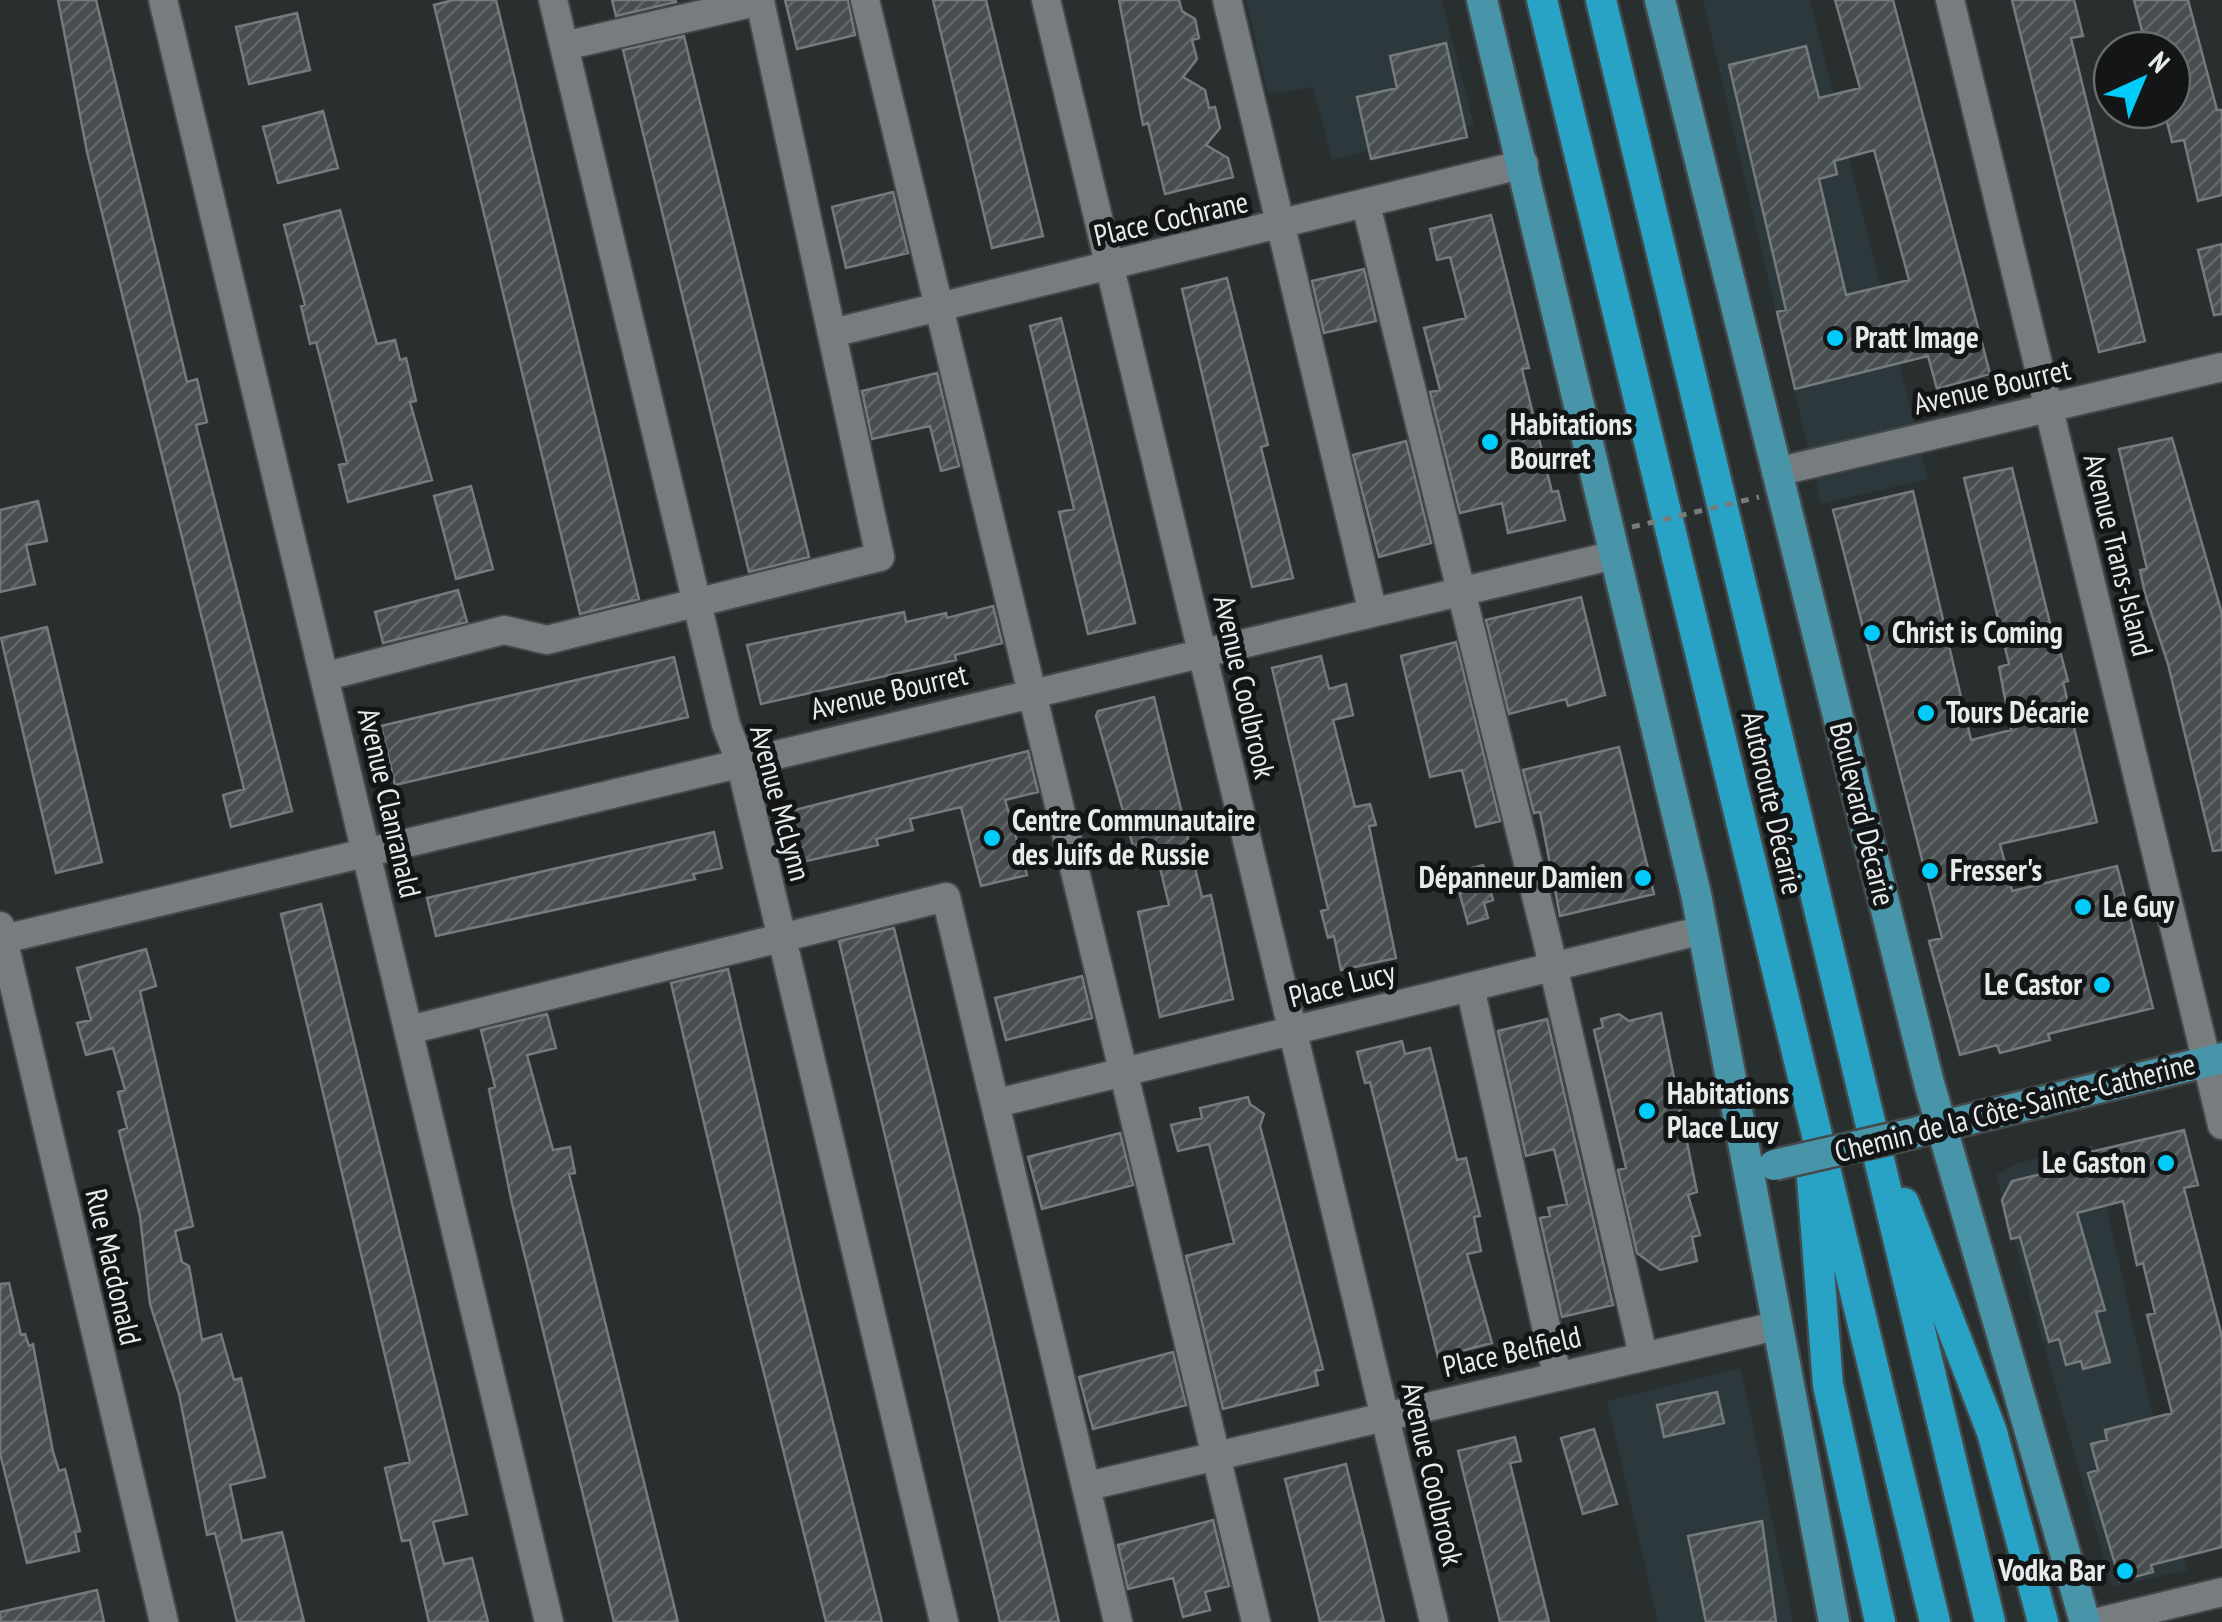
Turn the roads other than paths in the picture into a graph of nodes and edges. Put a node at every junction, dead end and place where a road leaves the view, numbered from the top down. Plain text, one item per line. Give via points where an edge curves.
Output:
1 (163, 0) edge
2 (552, 0) edge
3 (865, 0) edge
4 (1046, 0) edge
5 (1227, 0) edge
6 (1482, 0) edge
7 (1542, 0) edge
8 (1600, 0) edge
9 (1660, 0) edge
10 (1950, 0) edge
11 (564, 46) junction
12 (1524, 164) junction
13 (1366, 205) junction
14 (1281, 226) junction
15 (1109, 267) junction
16 (940, 308) junction
17 (832, 332) junction
18 (2222, 367) edge
19 (2048, 408) junction
20 (1768, 484) junction
21 (1616, 554) junction
22 (1461, 588) junction
23 (697, 605) junction
24 (1372, 609) junction
25 (1202, 651) junction
26 (327, 676) junction
27 (1033, 692) junction
28 (740, 761) junction
29 (367, 852) junction
30 (1703, 930) junction
31 (1, 935) edge
32 (781, 938) junction
33 (1552, 967) junction
34 (1470, 987) junction
35 (408, 1030) junction
36 (1292, 1031) junction
37 (2214, 1060) edge
38 (1122, 1072) junction
39 (1806, 1100) junction
40 (997, 1103) junction
41 (1865, 1106) junction
42 (2222, 1125) edge
43 (1929, 1129) junction
44 (1761, 1168) junction
45 (1776, 1326) junction
46 (1643, 1355) junction
47 (1556, 1375) junction
48 (1385, 1416) junction
49 (1215, 1456) junction
50 (1088, 1486) junction
51 (2222, 1592) edge
52 (164, 1622) edge
53 (549, 1622) edge
54 (944, 1622) edge
55 (1118, 1622) edge
56 (1256, 1622) edge
57 (1434, 1622) edge
58 (1834, 1622) edge
59 (1880, 1622) edge
60 (1935, 1622) edge
61 (1990, 1622) edge
62 (2043, 1622) edge
63 (2085, 1622) edge
64 (2098, 1622) edge

1 - 26 street, Avenue Clanranald
2 - 11 street, Avenue McLynn
3 - 16 street
4 - 15 street, Avenue Coolbrook
5 - 14 street
6 - 12 main road
7 - 39 highway, Autoroute Décarie
8 - 41 highway, Autoroute Décarie
9 - 20 main road, Boulevard Décarie
10 - 19 street, Avenue Trans-Island
11 - 17 street via 760,1
11 - 23 street, Avenue McLynn
12 - 13 street, Place Cochrane
12 - 21 main road
13 - 14 street, Place Cochrane
13 - 22 street
14 - 15 street, Place Cochrane
14 - 24 street
15 - 16 street, Place Cochrane
15 - 25 street, Avenue Coolbrook
16 - 17 street, Place Cochrane
16 - 27 street
17 - 23 street via 880,557
18 - 19 street, Avenue Bourret
19 - 20 street, Avenue Bourret
19 - 37 street, Avenue Trans-Island
20 - 43 main road, Boulevard Décarie
21 - 22 street, Avenue Bourret
21 - 30 main road
22 - 24 street, Avenue Bourret
22 - 33 street
23 - 26 street via 546,640 504,630
23 - 28 street, Avenue McLynn
24 - 25 street, Avenue Bourret
25 - 27 street, Avenue Bourret
25 - 36 street, Avenue Coolbrook
26 - 29 street, Avenue Clanranald
27 - 28 street, Avenue Bourret
27 - 38 street
28 - 29 street, Avenue Bourret
28 - 32 street, Avenue McLynn
29 - 31 street, Avenue Bourret
29 - 35 street, Avenue Clanranald
30 - 33 street, Place Lucy
30 - 44 main road
31 - 52 street, Rue Macdonald
32 - 35 street
32 - 40 street via 946,897
32 - 54 street, Avenue McLynn
33 - 34 street, Place Lucy
33 - 46 street
34 - 36 street, Place Lucy
34 - 47 street
35 - 53 street, Avenue Clanranald
36 - 38 street, Place Lucy
36 - 48 street, Avenue Coolbrook
37 - 42 street, Avenue Trans-Island
37 - 43 main road, Chemin de la Côte-Sainte-Catherine
38 - 40 street, Place Lucy
38 - 49 street
39 - 59 highway via 1828,1385
39 - 60 highway, Autoroute Décarie
40 - 50 street
41 - 61 highway, Autoroute Décarie
41 - 62 highway via 1972,1373
43 - 44 main road, Chemin de la Côte-Sainte-Catherine, bridge
43 - 63 main road, Boulevard Décarie
44 - 45 main road
45 - 46 street, Place Belfield
45 - 58 main road
46 - 47 street, Place Belfield
47 - 48 street, Place Belfield
48 - 49 street, Place Belfield
48 - 57 street, Avenue Coolbrook
49 - 50 street, Place Belfield
49 - 56 street
50 - 55 street
51 - 64 street

